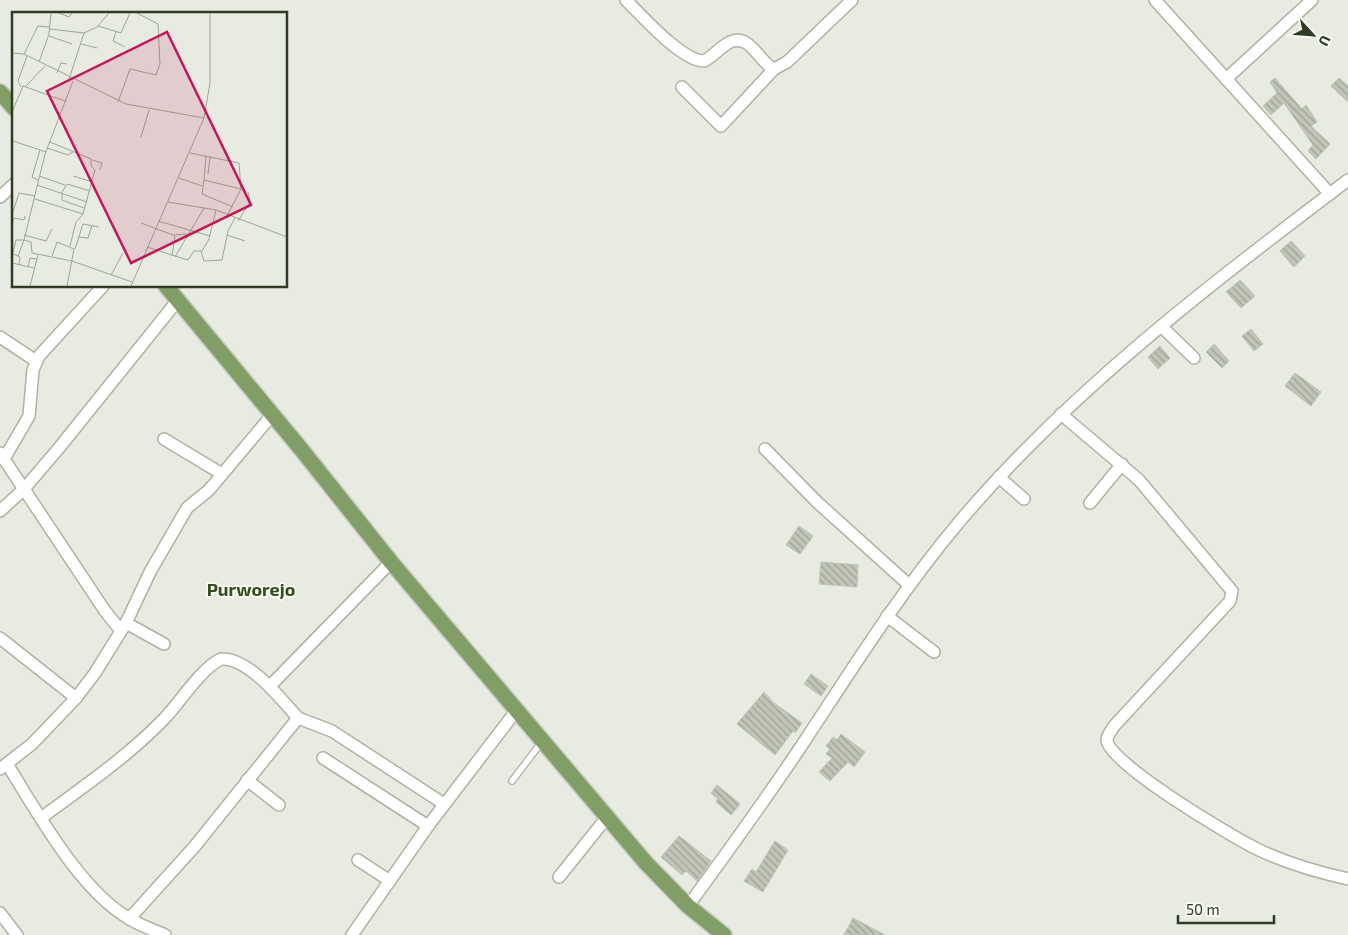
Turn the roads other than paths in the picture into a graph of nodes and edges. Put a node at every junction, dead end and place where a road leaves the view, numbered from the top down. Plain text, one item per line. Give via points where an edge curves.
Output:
1 (852, 0) edge
2 (1155, 0) edge
3 (1312, 0) edge
4 (632, 2) edge
5 (774, 69) junction
6 (1226, 78) junction
7 (682, 87) dead end
8 (0, 92) edge
9 (12, 106) edge
10 (1348, 180) edge
11 (12, 186) edge
12 (1330, 194) junction
13 (0, 197) edge
14 (101, 288) edge
15 (168, 288) edge
16 (178, 300) junction
17 (1161, 326) junction
18 (0, 337) edge
19 (1194, 358) dead end
20 (36, 361) junction
21 (1061, 414) junction
22 (272, 415) junction
23 (164, 438) dead end
24 (765, 449) dead end
25 (2, 456) edge
26 (1122, 464) junction
27 (222, 474) junction
28 (999, 477) junction
29 (24, 489) junction
30 (1024, 499) dead end
31 (1090, 503) dead end
32 (0, 511) edge
33 (391, 562) junction
34 (909, 584) junction
35 (887, 616) junction
36 (124, 627) junction
37 (0, 638) edge
38 (164, 644) dead end
39 (934, 652) dead end
40 (270, 686) junction
41 (76, 698) junction
42 (516, 711) junction
43 (298, 718) junction
44 (543, 741) junction
45 (323, 758) dead end
46 (3, 767) edge
47 (247, 780) junction
48 (512, 781) dead end
49 (444, 804) junction
50 (279, 805) dead end
51 (608, 816) junction
52 (41, 818) junction
53 (428, 826) junction
54 (358, 860) dead end
55 (559, 877) dead end
56 (1348, 879) edge
57 (390, 880) junction
58 (688, 906) junction
59 (0, 913) edge
60 (129, 919) junction
61 (17, 935) edge
62 (166, 935) edge
63 (352, 935) edge
64 (724, 935) edge

1 - 5 street via 787,62
2 - 6 street
3 - 6 street
4 - 5 street via 674,45 695,59 704,61 736,41 747,44
5 - 7 street via 721,126
6 - 12 street
8 - 9 main road
10 - 12 street
11 - 13 street
12 - 17 street
14 - 20 street
15 - 16 main road
16 - 22 main road
16 - 29 street
17 - 19 street
17 - 21 street
18 - 20 street
20 - 25 street via 29,416 22,431
21 - 26 street
21 - 28 street
22 - 27 street
22 - 33 main road
23 - 27 street
24 - 34 street via 817,502
25 - 29 street
26 - 31 street
26 - 56 street via 1230,586 1233,594 1114,726 1108,736 1108,744 1168,796 1208,822 1284,860
27 - 36 street via 187,508 150,572
28 - 30 street
28 - 34 street
29 - 32 street
29 - 36 street via 89,587
33 - 40 street
33 - 42 main road
34 - 35 street
35 - 39 street
35 - 58 street via 799,750
36 - 38 street
36 - 41 street
37 - 41 street
40 - 43 street
40 - 52 street via 236,662 227,659 217,661 163,720 128,752
41 - 46 street via 51,726
42 - 44 main road
42 - 49 street
43 - 47 street
43 - 49 street via 332,731
44 - 48 lane
44 - 51 main road
45 - 53 street
46 - 52 street
47 - 50 street
47 - 60 street via 195,846
49 - 53 street
51 - 55 street
51 - 58 main road via 652,870
52 - 60 street via 75,869
53 - 57 street
54 - 57 street
57 - 63 street
58 - 64 main road
59 - 61 street
60 - 62 street

